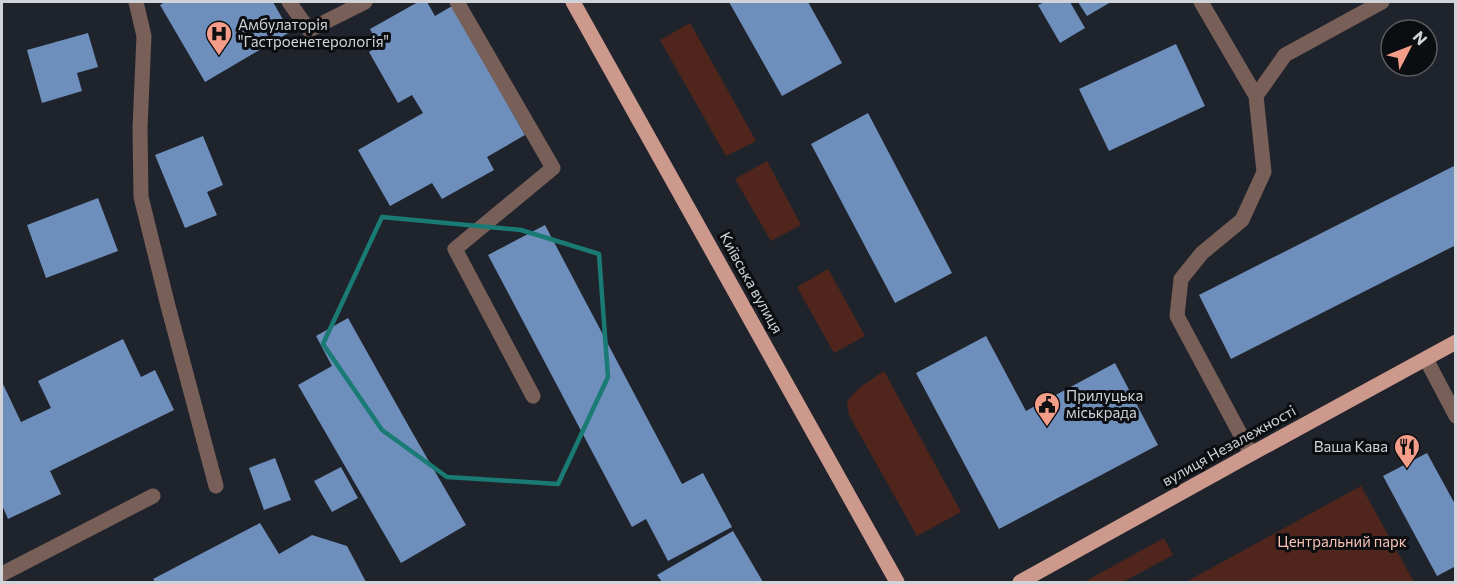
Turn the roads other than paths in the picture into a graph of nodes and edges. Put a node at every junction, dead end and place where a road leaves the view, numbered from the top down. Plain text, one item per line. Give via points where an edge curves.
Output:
1 (136, 2) edge
2 (289, 2) edge
3 (365, 2) edge
4 (457, 2) edge
5 (573, 2) edge
6 (1201, 2) edge
7 (1382, 2) edge
8 (1256, 96) junction
9 (1455, 342) edge
10 (1426, 358) junction
11 (533, 396) dead end
12 (1455, 416) edge
13 (1251, 454) junction
14 (216, 486) dead end
15 (153, 496) dead end
16 (2, 574) edge
17 (897, 582) edge
18 (1020, 582) edge

1 - 14 street via 144,36 141,197
2 - 3 street via 309,30
4 - 11 street via 553,168 455,249
5 - 17 main road, Київська вулиця
6 - 8 street
7 - 8 street via 1285,55
8 - 13 street via 1264,172 1242,220 1203,253 1181,279 1177,316
9 - 10 main road, вулиця Незалежності
10 - 12 street
10 - 13 main road, вулиця Незалежності
13 - 18 main road, вулиця Незалежності
15 - 16 street

